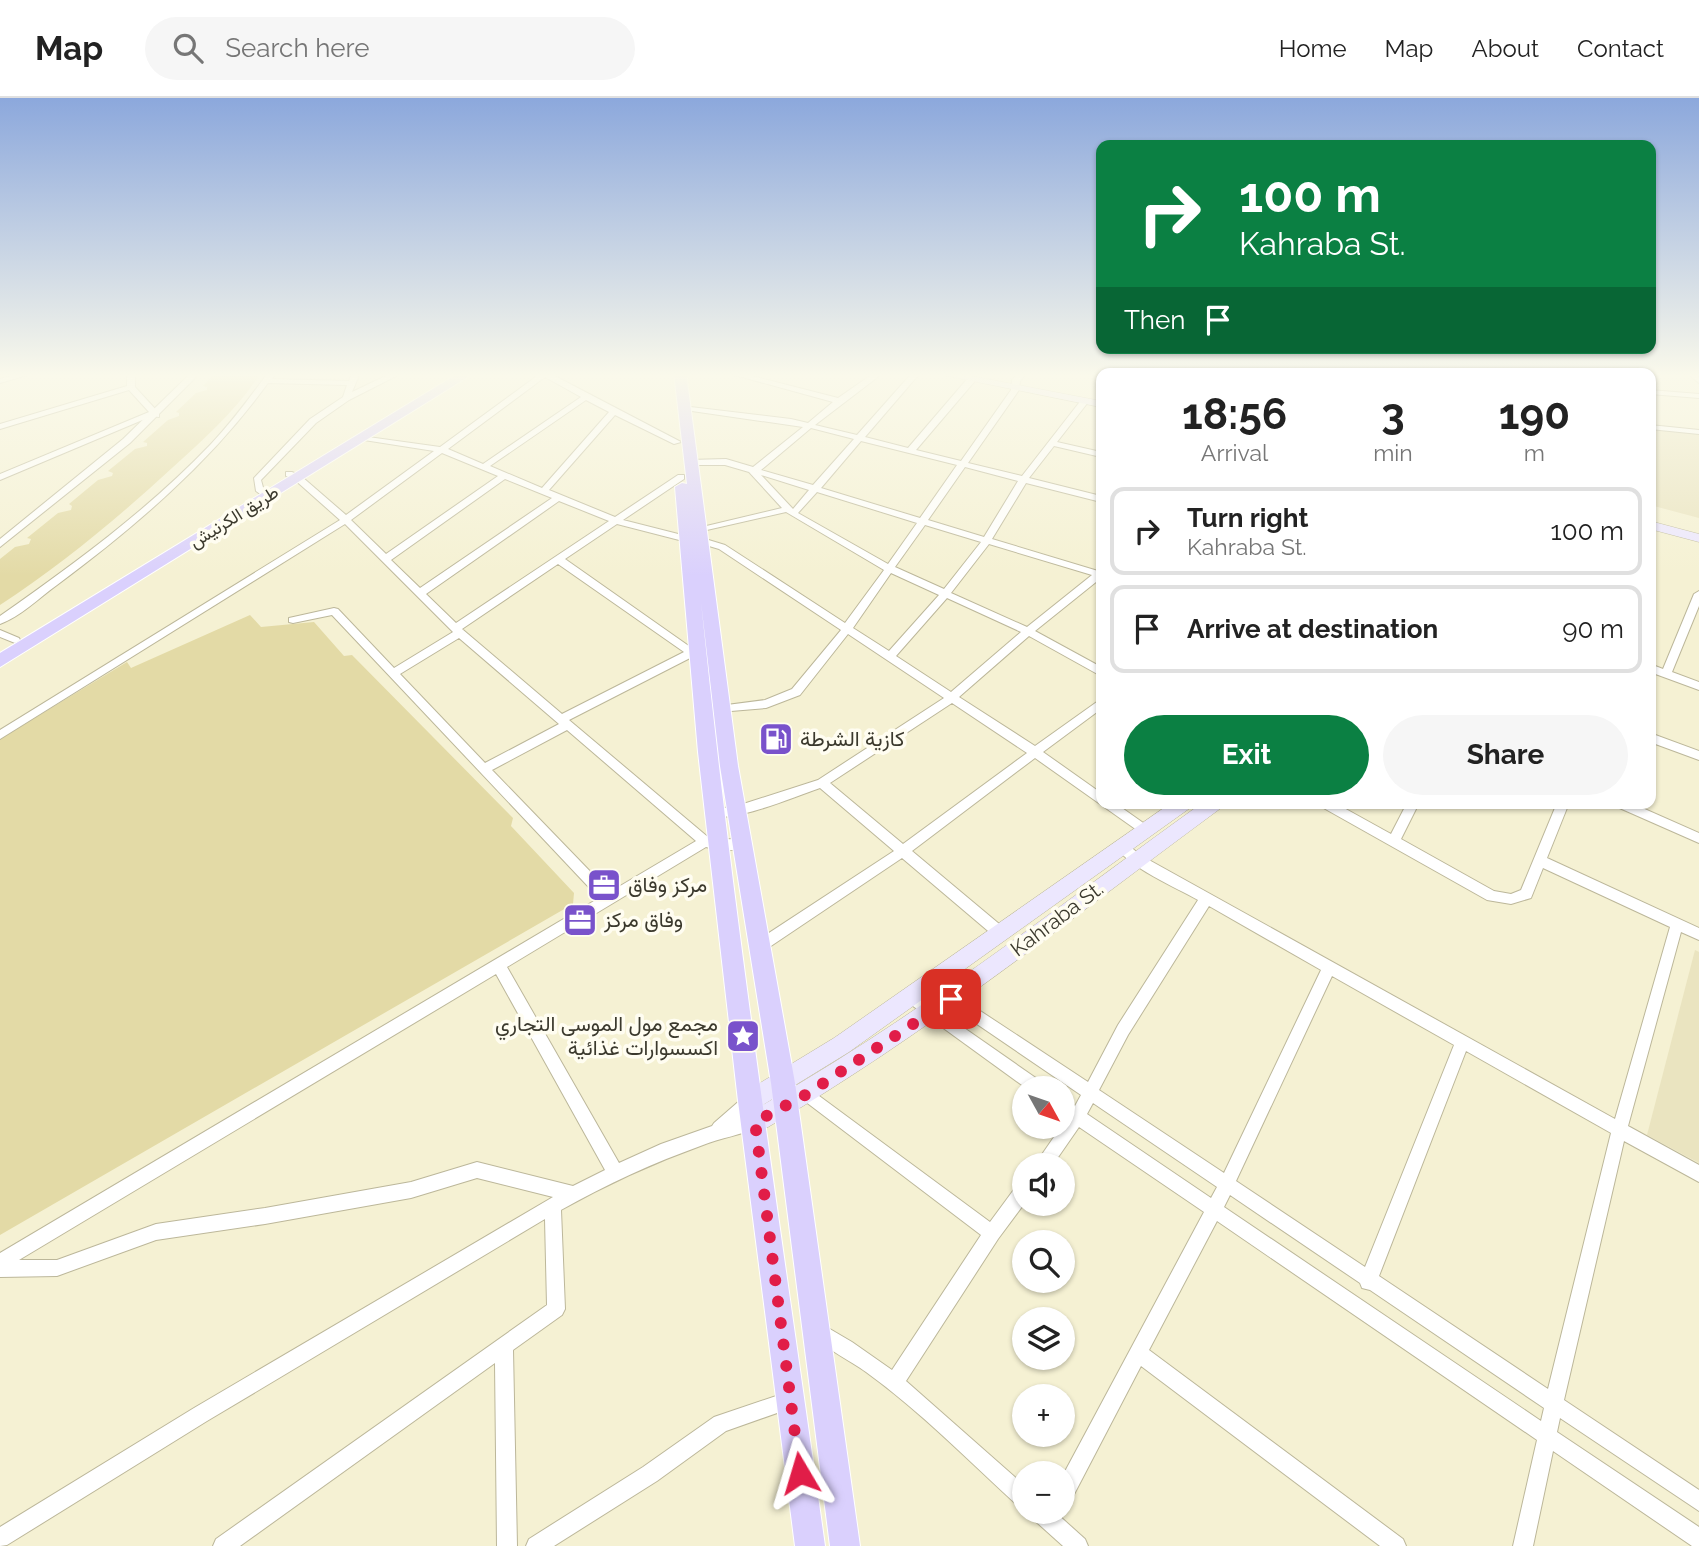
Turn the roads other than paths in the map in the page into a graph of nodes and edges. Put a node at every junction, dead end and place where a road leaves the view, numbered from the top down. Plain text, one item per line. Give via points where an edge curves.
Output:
1 (89, 441) edge
2 (123, 441) edge
3 (218, 441) edge
4 (294, 441) edge
5 (349, 441) edge
6 (358, 441) edge
7 (380, 441) edge
8 (455, 441) edge
9 (522, 441) edge
10 (588, 441) edge
11 (674, 441) edge
12 (689, 441) edge
13 (790, 441) edge
14 (855, 441) edge
15 (869, 441) edge
16 (919, 441) edge
17 (979, 441) edge
18 (1053, 441) edge
19 (677, 442) joint
20 (1051, 443) junction
21 (442, 450) junction
22 (911, 450) junction
23 (1096, 454) edge
24 (692, 462) junction
25 (964, 463) junction
26 (485, 466) junction
27 (753, 472) junction
28 (505, 475) junction
29 (293, 476) junction
30 (0, 477) edge
31 (681, 477) junction
32 (1024, 479) junction
33 (813, 489) junction
34 (260, 491) junction
35 (544, 491) junction
36 (559, 497) junction
37 (1096, 498) edge
38 (791, 511) junction
39 (1656, 516) edge
40 (346, 520) junction
41 (617, 521) junction
42 (924, 522) junction
43 (1656, 527) edge
44 (1699, 527) edge
45 (697, 537) junction
46 (1699, 538) edge
47 (987, 540) junction
48 (0, 544) edge
49 (387, 559) junction
50 (559, 560) junction
51 (888, 568) junction
52 (1096, 573) edge
53 (1096, 577) edge
54 (420, 593) junction
55 (946, 593) junction
56 (1699, 594) edge
57 (293, 620) dead end
58 (0, 621) edge
59 (846, 630) junction
60 (458, 631) junction
61 (1028, 631) junction
62 (0, 632) edge
63 (15, 640) junction
64 (0, 649) edge
65 (695, 654) junction
66 (889, 658) junction
67 (0, 661) edge
68 (1096, 670) edge
69 (1656, 670) edge
70 (393, 673) junction
71 (1666, 674) junction
72 (1699, 686) edge
73 (951, 698) junction
74 (1096, 707) edge
75 (723, 709) junction
76 (564, 722) junction
77 (0, 735) edge
78 (1656, 739) edge
79 (1036, 753) junction
80 (1699, 756) edge
81 (485, 768) junction
82 (821, 783) junction
83 (1096, 795) edge
84 (1115, 809) edge
85 (1176, 809) edge
86 (1205, 809) edge
87 (1335, 809) edge
88 (1410, 809) edge
89 (1561, 809) edge
90 (1633, 809) edge
91 (726, 812) junction
92 (1145, 831) junction
93 (1699, 838) edge
94 (1393, 842) junction
95 (722, 844) junction
96 (903, 851) junction
97 (1129, 853) junction
98 (1540, 860) junction
99 (1206, 899) junction
100 (609, 900) junction
101 (1677, 924) junction
102 (999, 932) junction
103 (1699, 934) edge
104 (760, 946) junction
105 (499, 966) junction
106 (1329, 968) junction
107 (932, 982) junction
108 (911, 997) junction
109 (951, 999) junction
110 (930, 1013) junction
111 (1462, 1043) junction
112 (1021, 1076) edge
113 (1091, 1093) junction
114 (807, 1094) junction
115 (783, 1095) junction
116 (752, 1111) junction
117 (1077, 1116) junction
118 (1619, 1131) junction
119 (1051, 1153) edge
120 (616, 1174) junction
121 (1699, 1174) edge
122 (1226, 1185) junction
123 (573, 1194) junction
124 (553, 1206) junction
125 (1012, 1206) edge
126 (1214, 1208) junction
127 (992, 1233) junction
128 (0, 1262) edge
129 (0, 1269) edge
130 (1368, 1282) junction
131 (816, 1330) junction
132 (504, 1348) junction
133 (1138, 1353) junction
134 (894, 1383) junction
135 (791, 1400) junction
136 (1554, 1403) junction
137 (1548, 1435) junction
138 (1075, 1472) edge
139 (1012, 1487) edge
140 (1699, 1501) edge
141 (1057, 1524) edge
142 (0, 1538) edge
143 (1699, 1539) edge
144 (223, 1546) edge
145 (507, 1546) edge
146 (536, 1546) edge
147 (810, 1546) edge
148 (845, 1546) edge
149 (1079, 1546) edge
150 (1396, 1546) edge
151 (1523, 1546) edge

1 - 30 street
2 - 48 street
3 - 58 street via 154,503
4 - 34 street via 257,480
5 - 29 main road, طريق الكرنيش
6 - 29 main road, طريق الكرنيش
7 - 21 street
8 - 21 street
9 - 26 street
10 - 35 street
11 - 19 street
12 - 24 main road
13 - 27 street
14 - 33 street
15 - 22 street
16 - 22 street
17 - 25 street
18 - 20 street
19 - 31 main road
20 - 23 street
20 - 32 street
21 - 26 street
21 - 40 street
22 - 25 street
24 - 27 street via 726,461
24 - 45 main road
25 - 32 street
25 - 42 street
26 - 28 street
27 - 33 street
27 - 38 street
28 - 35 street
28 - 49 street
29 - 34 main road, طريق الكرنيش
29 - 40 street
29 - 67 main road, طريق الكرنيش
31 - 41 street
31 - 45 main road
32 - 37 street
32 - 47 street
33 - 38 street
33 - 42 street
34 - 63 main road, طريق الكرنيش
35 - 36 street
36 - 41 street
36 - 54 street
38 - 45 street
38 - 51 street
39 - 44 main road
40 - 49 street
40 - 77 street
41 - 45 street
41 - 50 street
42 - 47 street
42 - 51 street
43 - 46 main road
45 - 59 street via 722,547
45 - 65 main road
45 - 75 main road
47 - 52 street
47 - 55 street
49 - 54 street
50 - 60 street
50 - 65 street
51 - 55 street
51 - 59 street
53 - 61 street
54 - 60 street
55 - 61 street
55 - 66 street
56 - 71 street
57 - 70 street via 334,611
59 - 66 street
59 - 75 street via 796,692 766,704
60 - 70 street
60 - 76 street
61 - 68 street
61 - 73 street
62 - 63 street
63 - 64 main road, طريق الكرنيش
65 - 76 street
65 - 91 main road
66 - 73 street
69 - 71 street
70 - 81 street
71 - 72 street
73 - 79 street
73 - 82 street
74 - 79 street
75 - 91 main road
76 - 81 street
76 - 95 street
78 - 80 street
79 - 83 street
79 - 96 street
81 - 100 street
82 - 91 street
82 - 96 street
84 - 92 street
85 - 92 main road, Kahraba St.
86 - 97 main road, Kahraba St.
87 - 94 street
88 - 94 street
89 - 98 street
90 - 93 street
91 - 95 main road
92 - 97 main road, Kahraba St.
94 - 98 street via 1492,896 1511,899 1526,894
95 - 100 street
95 - 104 main road
95 - 116 main road
96 - 102 street
96 - 104 street
97 - 99 street
97 - 102 main road, Kahraba St.
97 - 109 main road, Kahraba St.
98 - 101 street
99 - 106 street
99 - 113 street via 1123,1030
100 - 105 street
101 - 103 street
101 - 118 street
102 - 107 main road, Kahraba St.
104 - 115 main road
105 - 120 street
105 - 128 street
106 - 111 street
106 - 122 street
107 - 108 main road, Kahraba St.
107 - 109 street
108 - 110 street
108 - 115 main road, Kahraba St.
109 - 110 main road, Kahraba St.
109 - 113 street
110 - 112 street
110 - 114 main road, Kahraba St.
111 - 118 street
111 - 130 street
113 - 117 street
113 - 122 street
114 - 115 main road, Kahraba St.
114 - 127 street
115 - 116 main road, Kahraba St.
115 - 131 main road
116 - 120 street
116 - 135 main road
117 - 119 street
117 - 126 street
118 - 121 street
118 - 136 street
120 - 123 street
122 - 126 street
122 - 130 street
123 - 124 street
123 - 129 street via 477,1170 411,1190 156,1232 57,1269
124 - 132 street via 556,1309
124 - 142 street via 113,1466
125 - 127 street
126 - 133 street
126 - 137 street
127 - 134 street
130 - 136 street
131 - 134 street
131 - 148 main road
132 - 144 street
132 - 145 street
133 - 138 street
133 - 150 street
134 - 139 street
135 - 146 street via 721,1424
135 - 147 main road
136 - 137 street
136 - 140 street
137 - 143 street
137 - 151 street
141 - 149 street

